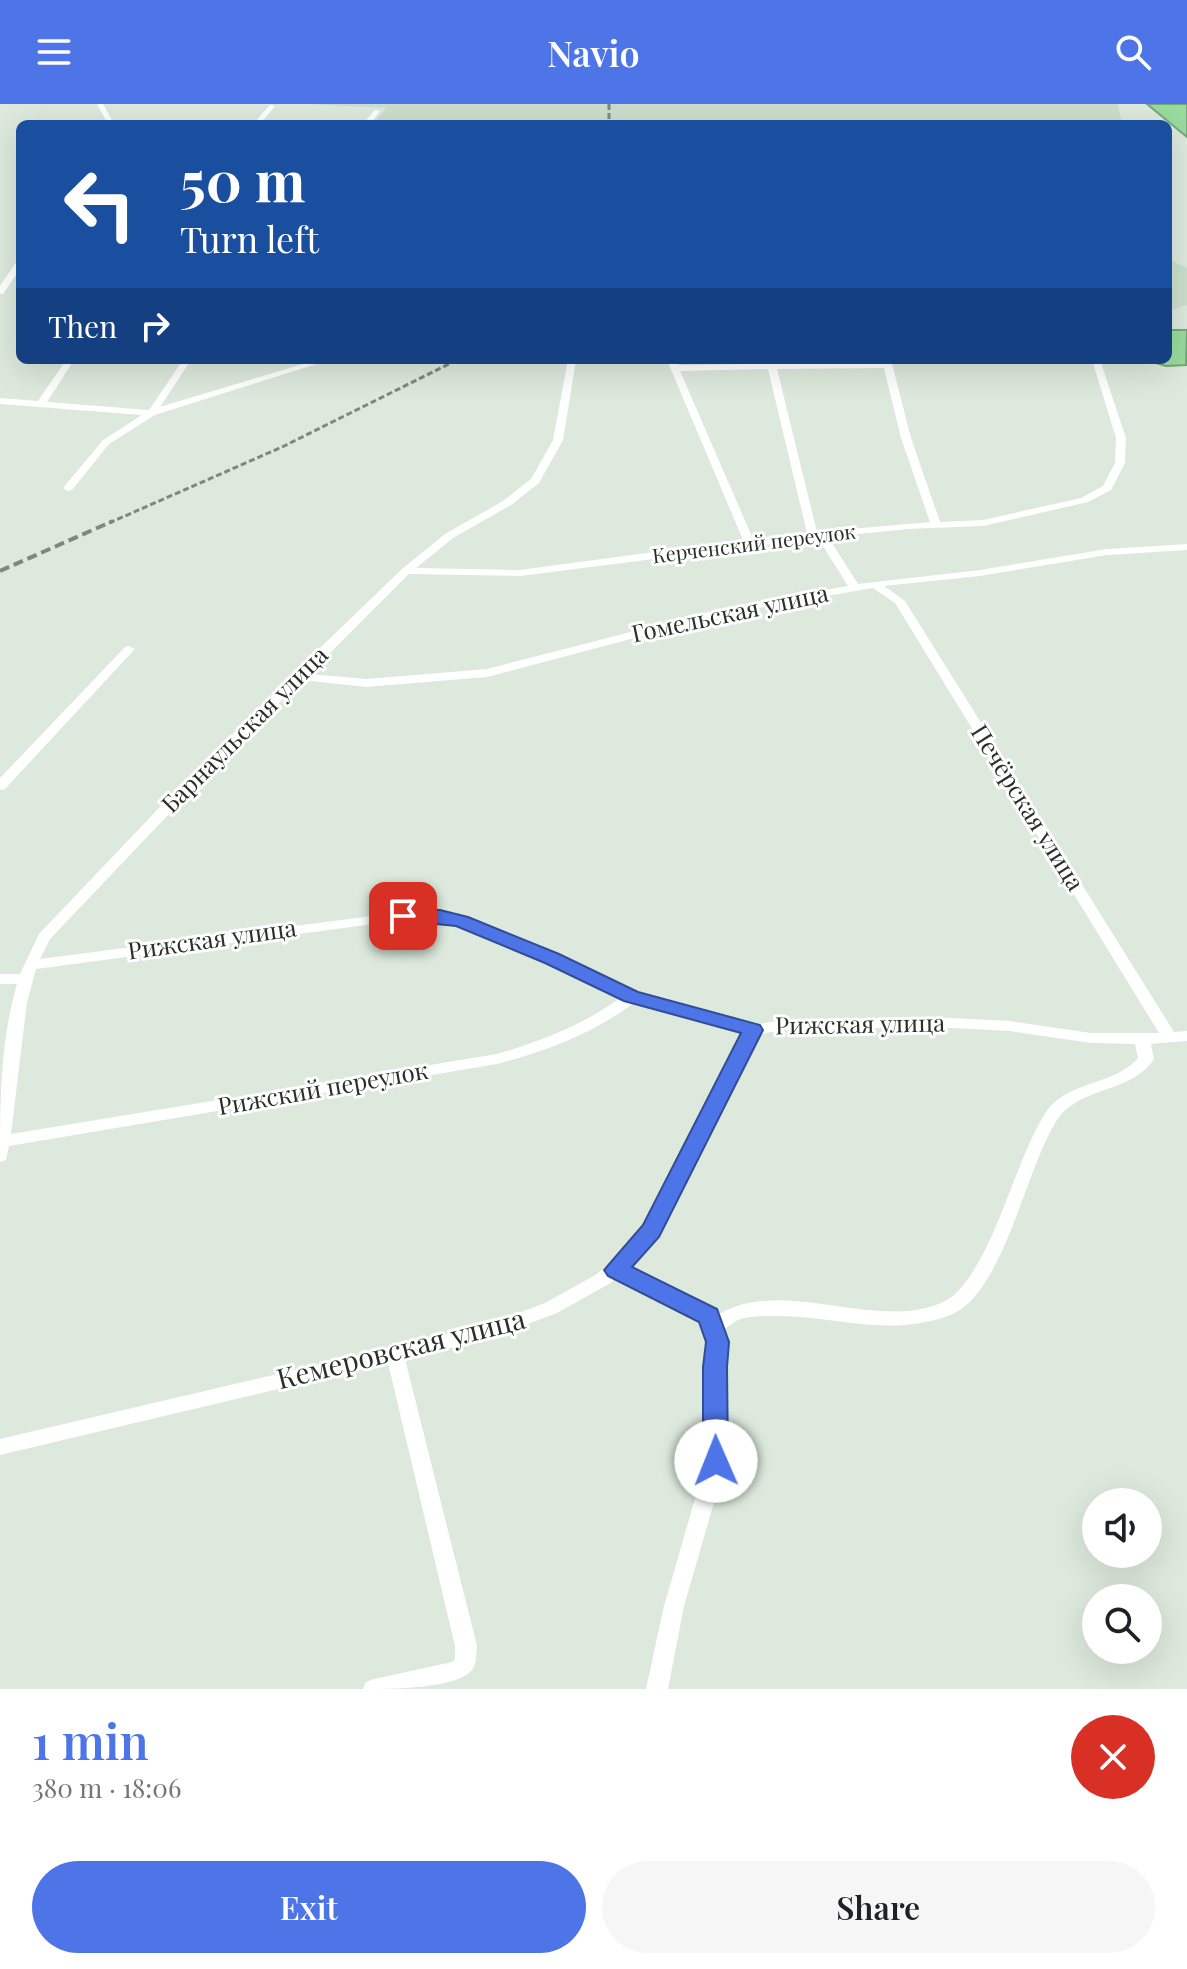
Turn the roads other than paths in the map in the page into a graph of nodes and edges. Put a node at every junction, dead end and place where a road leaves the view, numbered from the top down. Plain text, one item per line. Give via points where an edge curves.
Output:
1 (272, 106) dead end
2 (377, 111) dead end
3 (260, 120) edge
4 (369, 120) edge
5 (16, 269) edge
6 (0, 292) edge
7 (67, 364) edge
8 (184, 364) edge
9 (312, 364) edge
10 (571, 364) edge
11 (673, 364) edge
12 (810, 364) edge
13 (888, 364) edge
14 (1097, 364) edge
15 (771, 365) junction
16 (0, 401) edge
17 (41, 404) junction
18 (152, 413) junction
19 (68, 488) dead end
20 (936, 525) junction
21 (817, 535) junction
22 (749, 542) junction
23 (1187, 547) edge
24 (406, 571) junction
25 (876, 585) junction
26 (855, 588) junction
27 (129, 649) dead end
28 (298, 676) junction
29 (0, 786) edge
30 (27, 972) junction
31 (0, 979) edge
32 (631, 997) junction
33 (753, 1030) junction
34 (1187, 1036) edge
35 (1170, 1038) junction
36 (1142, 1039) junction
37 (1, 1149) edge
38 (616, 1270) junction
39 (714, 1326) junction
40 (395, 1354) junction
41 (0, 1447) edge
42 (374, 1689) edge
43 (657, 1689) edge

1 - 3 street
2 - 4 street
5 - 6 street
7 - 17 street
8 - 18 street
9 - 18 street
10 - 24 street, Барнаульская улица via 558,440 535,481 449,536
11 - 15 street
11 - 22 street
12 - 15 street
13 - 20 street
14 - 20 street, Керченский переулок via 1121,438 1120,463 1111,482 1098,494 1012,518
15 - 21 street
16 - 17 street
17 - 18 street
18 - 19 street via 106,442
20 - 21 street, Керченский переулок
21 - 22 street, Керченский переулок
21 - 26 street
22 - 24 street, Керченский переулок via 520,573
23 - 25 street, Гомельская улица
24 - 28 street, Барнаульская улица
25 - 26 street, Гомельская улица
25 - 35 street, Печёрская улица via 899,601
26 - 28 street, Гомельская улица via 728,610 487,673 366,683
27 - 29 street
28 - 30 street, Барнаульская улица via 55,923
30 - 31 street, Рижская улица
30 - 32 street, Рижская улица via 403,916 440,916 552,959
30 - 37 street, Барнаульская улица
32 - 33 street, Рижская улица
32 - 37 street, Рижский переулок via 590,1025 497,1059
33 - 36 street, Рижская улица via 932,1022
33 - 38 street, Кемеровская улица via 651,1231
34 - 35 street, Рижская улица
35 - 36 street, Рижская улица
36 - 39 street via 1146,1059 1140,1069 1075,1093 1053,1112 992,1247 958,1302 925,1316 897,1320 786,1309 726,1314
38 - 39 street via 700,1309
38 - 40 street, Кемеровская улица via 518,1323
39 - 43 street via 716,1461 674,1606
40 - 41 street, Кемеровская улица
40 - 42 street via 466,1646 465,1663 458,1671

